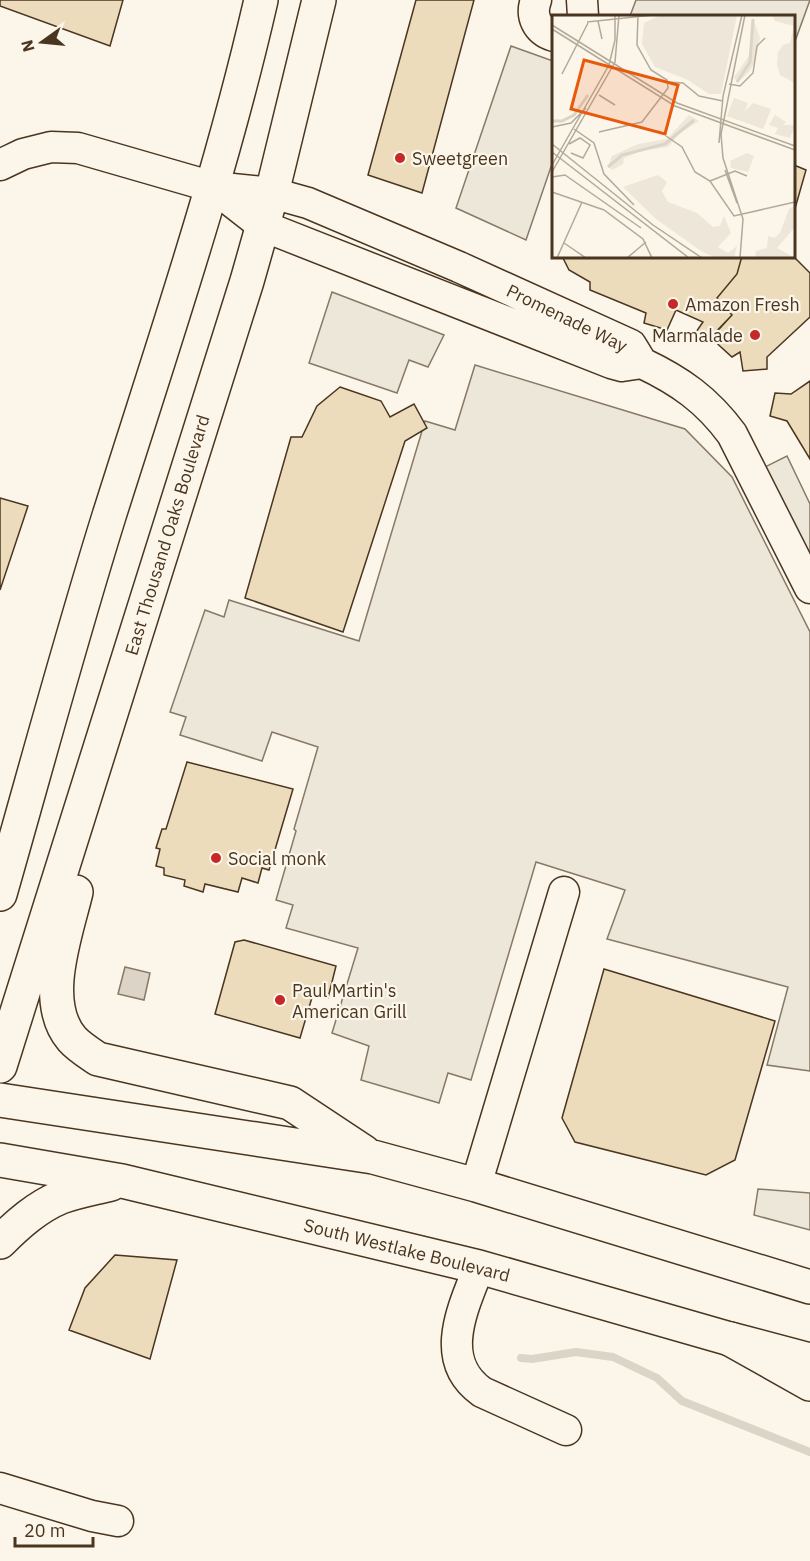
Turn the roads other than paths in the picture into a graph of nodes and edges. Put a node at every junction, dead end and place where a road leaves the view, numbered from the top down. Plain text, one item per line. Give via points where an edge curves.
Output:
1 (261, 0) edge
2 (319, 0) edge
3 (536, 0) edge
4 (552, 35) edge
5 (0, 165) edge
6 (213, 187) junction
7 (272, 193) junction
8 (263, 226) junction
9 (642, 363) junction
10 (810, 588) edge
11 (99, 757) junction
12 (564, 892) dead end
13 (0, 894) edge
14 (0, 1066) edge
15 (0, 1100) edge
16 (373, 1157) junction
17 (0, 1160) edge
18 (122, 1181) junction
19 (477, 1185) junction
20 (0, 1242) edge
21 (479, 1267) junction
22 (810, 1287) edge
23 (730, 1340) junction
24 (810, 1360) edge
25 (810, 1384) edge
26 (566, 1430) dead end
27 (0, 1488) edge
28 (118, 1521) dead end

1 - 6 main road
2 - 7 main road, East Thousand Oaks Boulevard
3 - 4 street via 535,21 544,33
5 - 6 street, Promenade Way via 51,147 78,148
6 - 7 street, Promenade Way
6 - 8 street, Promenade Way
6 - 13 main road via 90,578
7 - 8 main road, East Thousand Oaks Boulevard
7 - 9 street, Promenade Way via 308,203 631,345
8 - 9 street, Promenade Way via 610,363
8 - 11 main road, East Thousand Oaks Boulevard
9 - 10 street via 673,378 716,413 732,434
11 - 14 main road, East Thousand Oaks Boulevard
11 - 16 main road via 83,865 56,990 58,1010 72,1039 98,1059 290,1103
12 - 19 street
15 - 16 main road
16 - 19 main road
17 - 18 main road, South Westlake Boulevard
18 - 20 main road via 61,1197 24,1218
18 - 21 main road, South Westlake Boulevard
19 - 22 main road
21 - 23 main road, South Westlake Boulevard
21 - 26 street via 456,1339 459,1365 470,1383 482,1392
23 - 24 main road, South Westlake Boulevard
23 - 25 main road
27 - 28 street

